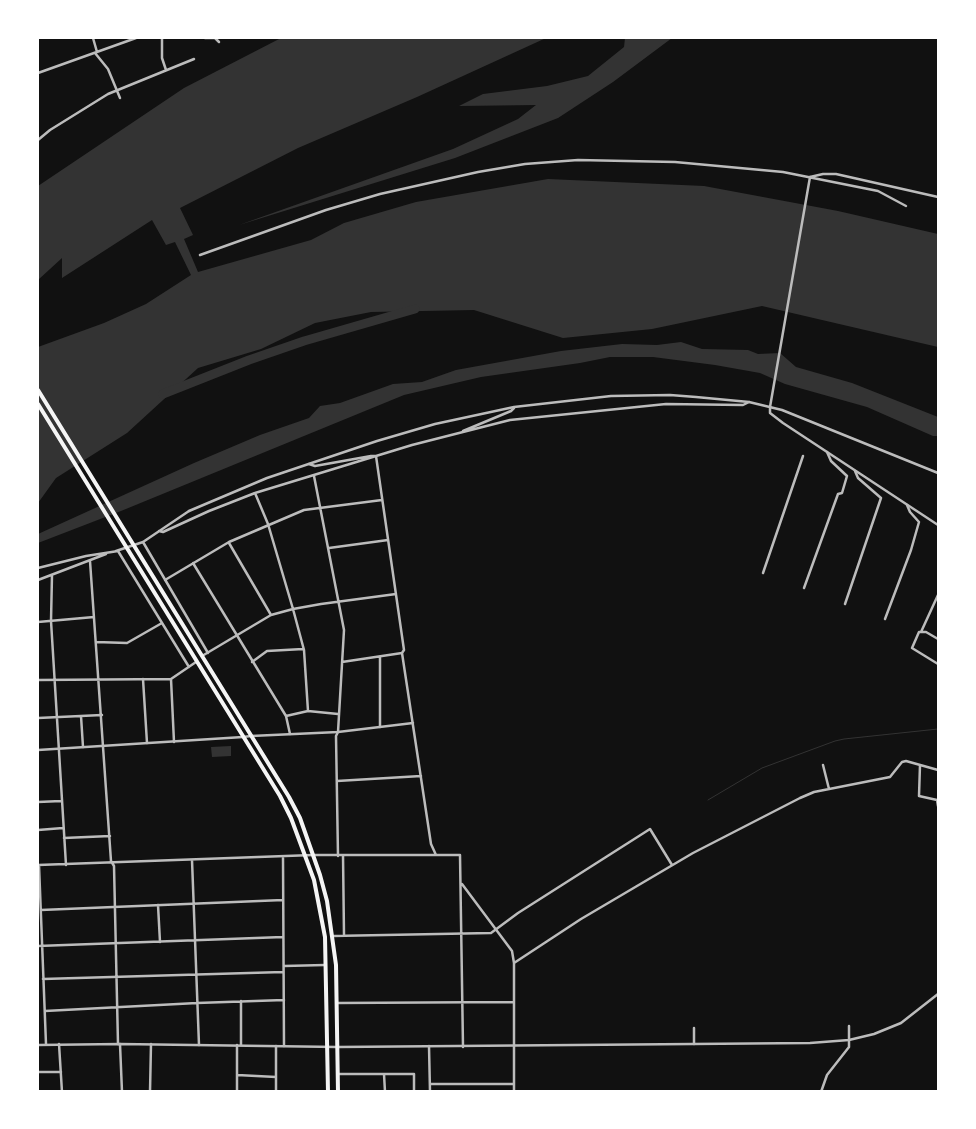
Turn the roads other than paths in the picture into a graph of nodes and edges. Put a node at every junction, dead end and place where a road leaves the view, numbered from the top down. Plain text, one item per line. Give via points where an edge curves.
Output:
1 (93, 38) edge
2 (136, 38) edge
3 (162, 38) edge
4 (205, 38) edge
5 (219, 42) dead end
6 (96, 53) junction
7 (194, 59) dead end
8 (166, 71) junction
9 (38, 74) edge
10 (116, 90) junction
11 (120, 98) dead end
12 (38, 140) edge
13 (810, 177) junction
14 (938, 197) edge
15 (906, 206) dead end
16 (200, 255) dead end
17 (38, 390) edge
18 (749, 402) junction
19 (38, 404) edge
20 (514, 407) junction
21 (770, 407) junction
22 (462, 432) junction
23 (827, 452) junction
24 (376, 456) junction
25 (803, 456) dead end
26 (309, 464) junction
27 (855, 471) junction
28 (938, 473) edge
29 (314, 475) junction
30 (255, 493) junction
31 (382, 500) junction
32 (907, 504) junction
33 (321, 508) junction
34 (268, 524) junction
35 (938, 525) edge
36 (159, 531) junction
37 (388, 540) junction
38 (143, 542) junction
39 (229, 542) junction
40 (329, 548) junction
41 (118, 551) junction
42 (90, 561) junction
43 (193, 563) junction
44 (38, 568) edge
45 (763, 573) dead end
46 (52, 575) junction
47 (38, 580) edge
48 (165, 580) junction
49 (804, 588) dead end
50 (396, 594) junction
51 (938, 596) edge
52 (339, 601) junction
53 (845, 604) dead end
54 (293, 609) junction
55 (271, 615) junction
56 (94, 617) junction
57 (885, 619) dead end
58 (51, 621) junction
59 (38, 622) edge
60 (162, 623) junction
61 (921, 632) junction
62 (237, 636) junction
63 (938, 639) edge
64 (96, 642) junction
65 (303, 648) junction
66 (208, 652) junction
67 (402, 654) junction
68 (202, 656) junction
69 (380, 657) junction
70 (196, 662) junction
71 (252, 662) junction
72 (342, 662) junction
73 (938, 664) edge
74 (189, 667) junction
75 (143, 679) junction
76 (171, 679) junction
77 (38, 680) edge
78 (54, 680) junction
79 (99, 680) junction
80 (308, 710) junction
81 (339, 714) junction
82 (81, 716) junction
83 (102, 716) junction
84 (286, 716) junction
85 (56, 717) junction
86 (38, 718) edge
87 (413, 723) junction
88 (380, 727) junction
89 (338, 732) junction
90 (290, 734) junction
91 (251, 736) junction
92 (243, 738) junction
93 (174, 742) junction
94 (148, 743) junction
95 (104, 746) junction
96 (83, 748) junction
97 (58, 749) junction
98 (38, 750) edge
99 (823, 765) dead end
100 (920, 765) junction
101 (938, 770) edge
102 (421, 776) junction
103 (337, 781) junction
104 (829, 789) junction
105 (62, 801) junction
106 (38, 802) edge
107 (938, 806) edge
108 (64, 828) junction
109 (38, 830) edge
110 (110, 836) junction
111 (64, 838) junction
112 (313, 855) junction
113 (344, 855) junction
114 (436, 855) junction
115 (306, 856) junction
116 (338, 856) junction
117 (283, 857) junction
118 (192, 860) junction
119 (112, 863) junction
120 (38, 865) edge
121 (66, 865) junction
122 (672, 865) junction
123 (461, 882) junction
124 (283, 900) junction
125 (194, 904) junction
126 (158, 905) junction
127 (115, 907) junction
128 (41, 910) junction
129 (496, 930) junction
130 (462, 934) junction
131 (344, 935) junction
132 (332, 936) junction
133 (283, 938) junction
134 (196, 941) junction
135 (160, 942) junction
136 (116, 943) junction
137 (38, 946) edge
138 (42, 946) junction
139 (514, 963) junction
140 (325, 965) junction
141 (283, 966) junction
142 (284, 972) junction
143 (196, 974) junction
144 (116, 977) junction
145 (43, 979) junction
146 (938, 994) edge
147 (284, 1000) junction
148 (241, 1001) junction
149 (197, 1002) junction
150 (463, 1002) junction
151 (514, 1002) junction
152 (337, 1003) junction
153 (117, 1007) junction
154 (44, 1011) junction
155 (848, 1026) dead end
156 (694, 1028) dead end
157 (849, 1040) junction
158 (46, 1044) junction
159 (59, 1044) junction
160 (119, 1044) junction
161 (151, 1044) junction
162 (694, 1044) junction
163 (38, 1045) edge
164 (199, 1045) junction
165 (239, 1045) junction
166 (276, 1046) junction
167 (284, 1046) junction
168 (429, 1046) junction
169 (464, 1046) junction
170 (515, 1046) junction
171 (327, 1047) junction
172 (338, 1047) junction
173 (38, 1072) edge
174 (61, 1072) junction
175 (338, 1074) junction
176 (384, 1074) junction
177 (237, 1075) junction
178 (276, 1077) junction
179 (430, 1084) junction
180 (514, 1084) junction
181 (122, 1091) edge
182 (62, 1092) edge
183 (141, 1092) edge
184 (150, 1092) edge
185 (237, 1092) edge
186 (276, 1092) edge
187 (328, 1092) edge
188 (338, 1092) edge
189 (385, 1092) edge
190 (414, 1092) edge
191 (430, 1092) edge
192 (514, 1092) edge
193 (821, 1092) edge

1 - 6 street
2 - 6 street
3 - 8 street
4 - 5 street
6 - 9 street
6 - 10 street via 108,69
7 - 8 street
8 - 10 street
10 - 11 street
10 - 12 street
13 - 14 street via 836,174
13 - 15 street via 878,191
13 - 16 street via 723,166 645,161 578,160 525,164 380,194
13 - 21 street
17 - 68 highway
18 - 20 street via 636,395
18 - 21 street
18 - 22 street via 743,405 666,404 602,410 510,420
19 - 70 highway
20 - 22 street
20 - 26 street via 435,424
21 - 23 street via 770,413
21 - 28 street
22 - 24 street
23 - 27 street
23 - 49 street via 831,461 847,476
24 - 26 street via 315,466
24 - 29 street
24 - 31 street
25 - 45 street
26 - 36 street via 189,511
27 - 32 street
27 - 53 street via 858,478 881,498
29 - 30 street
29 - 33 street
30 - 34 street
30 - 36 street
31 - 33 street
31 - 37 street
32 - 35 street
32 - 57 street via 919,522
33 - 34 street via 304,510
33 - 40 street
34 - 39 street
34 - 54 street
36 - 38 street
37 - 40 street
37 - 50 street
38 - 41 street
38 - 48 street
39 - 43 street
39 - 55 street
40 - 52 street
41 - 42 street
41 - 44 street
41 - 60 street
42 - 46 street
42 - 56 street
43 - 48 street
43 - 62 street
46 - 47 street
46 - 58 street
48 - 66 street
50 - 52 street
50 - 67 street
51 - 61 street
52 - 54 street
52 - 72 street via 344,630
54 - 55 street
54 - 65 street
55 - 62 street
56 - 58 street
56 - 64 street
58 - 59 street
58 - 78 street
60 - 64 street via 127,643
60 - 74 street
61 - 63 street
61 - 73 street via 912,648
62 - 66 street
62 - 71 street
64 - 79 street
65 - 71 street via 267,651
65 - 80 street
66 - 68 street
67 - 69 street
67 - 87 street
68 - 91 highway
69 - 72 street
69 - 88 street
70 - 74 street
70 - 92 highway
71 - 84 street
72 - 81 street
74 - 76 street
75 - 76 street
75 - 79 street
75 - 94 street
76 - 93 street
77 - 78 street
78 - 79 street
78 - 85 street
79 - 83 street
80 - 81 street
80 - 84 street
81 - 89 street
82 - 83 street
82 - 85 street
82 - 96 street
83 - 95 street
84 - 90 street
85 - 86 street
85 - 97 street
87 - 88 street
87 - 102 street
88 - 89 street
89 - 90 street
89 - 103 street
90 - 91 street
91 - 92 street
91 - 112 highway via 300,818
92 - 93 street
92 - 115 highway via 280,796
93 - 94 street
94 - 95 street
95 - 96 street
95 - 110 street
96 - 97 street
97 - 98 street
97 - 105 street
99 - 104 street
100 - 101 street
100 - 104 street via 902,762 890,777
100 - 107 street via 919,796 938,800
102 - 103 street
102 - 114 street via 431,844
103 - 116 street
104 - 122 street via 814,792 775,810
105 - 106 street
105 - 108 street
108 - 109 street
108 - 111 street
110 - 111 street
110 - 119 street
111 - 121 street
112 - 115 street
112 - 116 street
112 - 132 highway via 327,901
113 - 114 street
113 - 116 street
113 - 131 street
114 - 123 street via 460,855
115 - 117 street
115 - 140 highway via 322,915
117 - 118 street
117 - 124 street
118 - 119 street
118 - 125 street
119 - 121 street
119 - 127 street
120 - 121 street
120 - 128 street
122 - 129 street via 650,829
122 - 139 street
123 - 129 street
123 - 130 street
124 - 125 street
124 - 133 street
125 - 126 street
125 - 134 street
126 - 127 street
126 - 135 street
127 - 128 street
127 - 136 street
128 - 138 street
129 - 130 street
129 - 139 street via 512,951
130 - 131 street
130 - 150 street
131 - 132 street
132 - 152 highway
133 - 134 street
133 - 141 street
134 - 135 street
134 - 143 street
135 - 136 street
136 - 138 street
136 - 144 street
137 - 138 street
138 - 145 street
139 - 151 street
140 - 141 street
140 - 171 highway
141 - 142 street
142 - 143 street
142 - 147 street
143 - 144 street
143 - 149 street
144 - 145 street
144 - 153 street
145 - 154 street
146 - 157 street via 901,1023
147 - 148 street
147 - 167 street
148 - 149 street
148 - 165 street
149 - 153 street
149 - 164 street
150 - 151 street
150 - 152 street
150 - 169 street
151 - 170 street
152 - 172 highway
153 - 154 street
153 - 160 street
154 - 158 street
155 - 157 street
156 - 162 street
157 - 162 street
157 - 193 street via 849,1047 827,1076
158 - 159 street
158 - 163 street
159 - 160 street
159 - 174 street
160 - 161 street
160 - 181 street
161 - 164 street
161 - 184 street
162 - 170 street
164 - 165 street
165 - 166 street
165 - 177 street
166 - 167 street
166 - 178 street
167 - 171 street
168 - 169 street
168 - 172 street
168 - 179 street
169 - 170 street
170 - 180 street
171 - 172 street
171 - 187 highway
172 - 175 highway
173 - 174 street
174 - 182 street
175 - 176 street
175 - 188 highway
176 - 189 street
176 - 190 street via 414,1074
177 - 178 street
177 - 185 street
178 - 186 street
179 - 180 street
179 - 191 street
180 - 192 street
181 - 183 street

